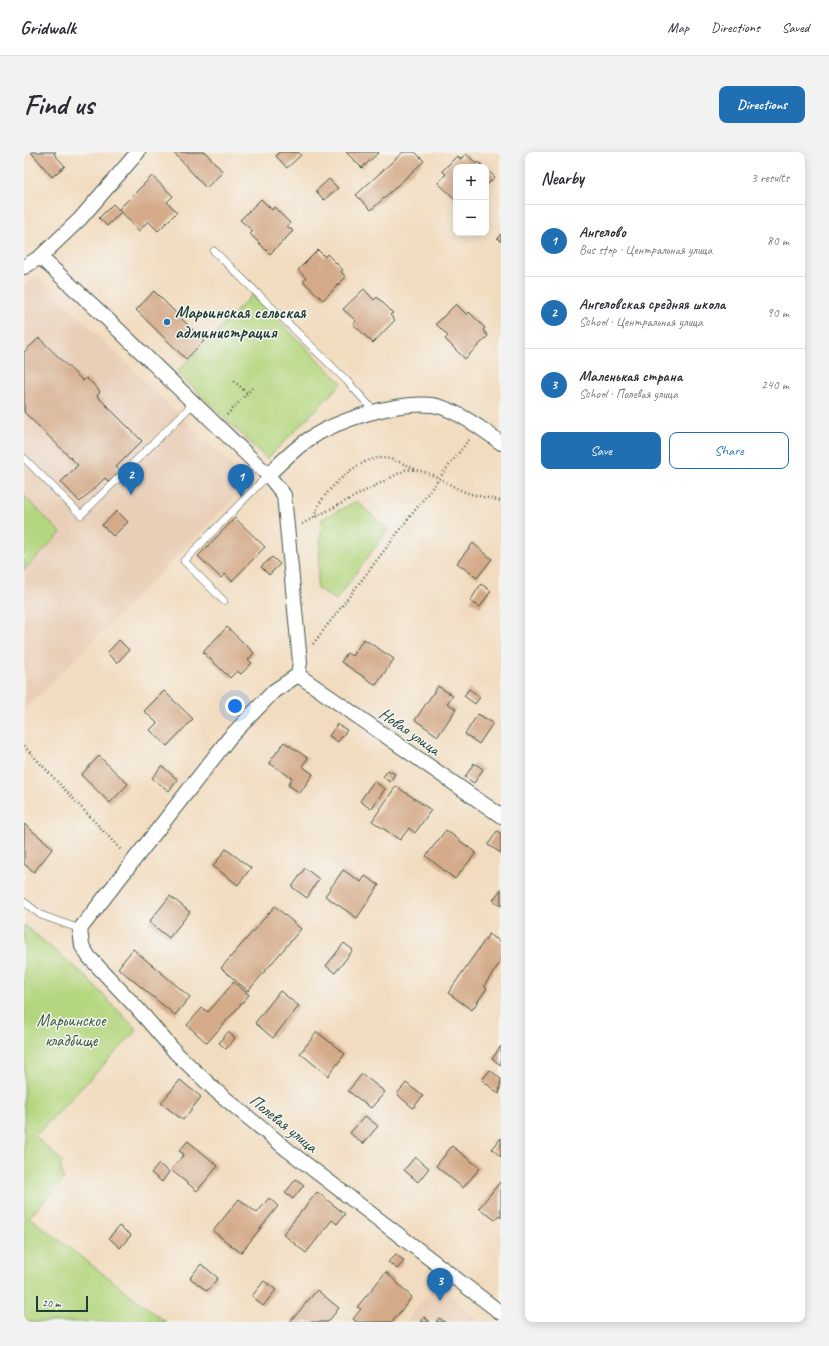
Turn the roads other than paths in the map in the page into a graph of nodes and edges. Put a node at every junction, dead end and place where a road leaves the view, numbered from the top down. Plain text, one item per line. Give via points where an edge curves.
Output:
1 (138, 152) edge
2 (214, 251) dead end
3 (40, 257) junction
4 (24, 267) edge
5 (194, 403) junction
6 (375, 412) junction
7 (501, 443) edge
8 (24, 458) edge
9 (268, 475) junction
10 (224, 601) dead end
11 (299, 668) junction
12 (501, 816) edge
13 (24, 902) edge
14 (80, 929) junction
15 (501, 1313) edge

1 - 3 street via 80,218
2 - 6 lane via 347,381
3 - 4 street
3 - 5 street
5 - 8 lane via 81,515
5 - 9 street
6 - 7 street via 395,407 433,405 479,426
6 - 9 street via 330,428 309,439
9 - 10 lane via 184,562
9 - 11 street via 284,495
11 - 12 street, Новая улица
11 - 14 street via 230,737
13 - 14 lane via 41,915
14 - 15 street, Полевая улица via 82,946 89,957 176,1053 215,1090 289,1151

